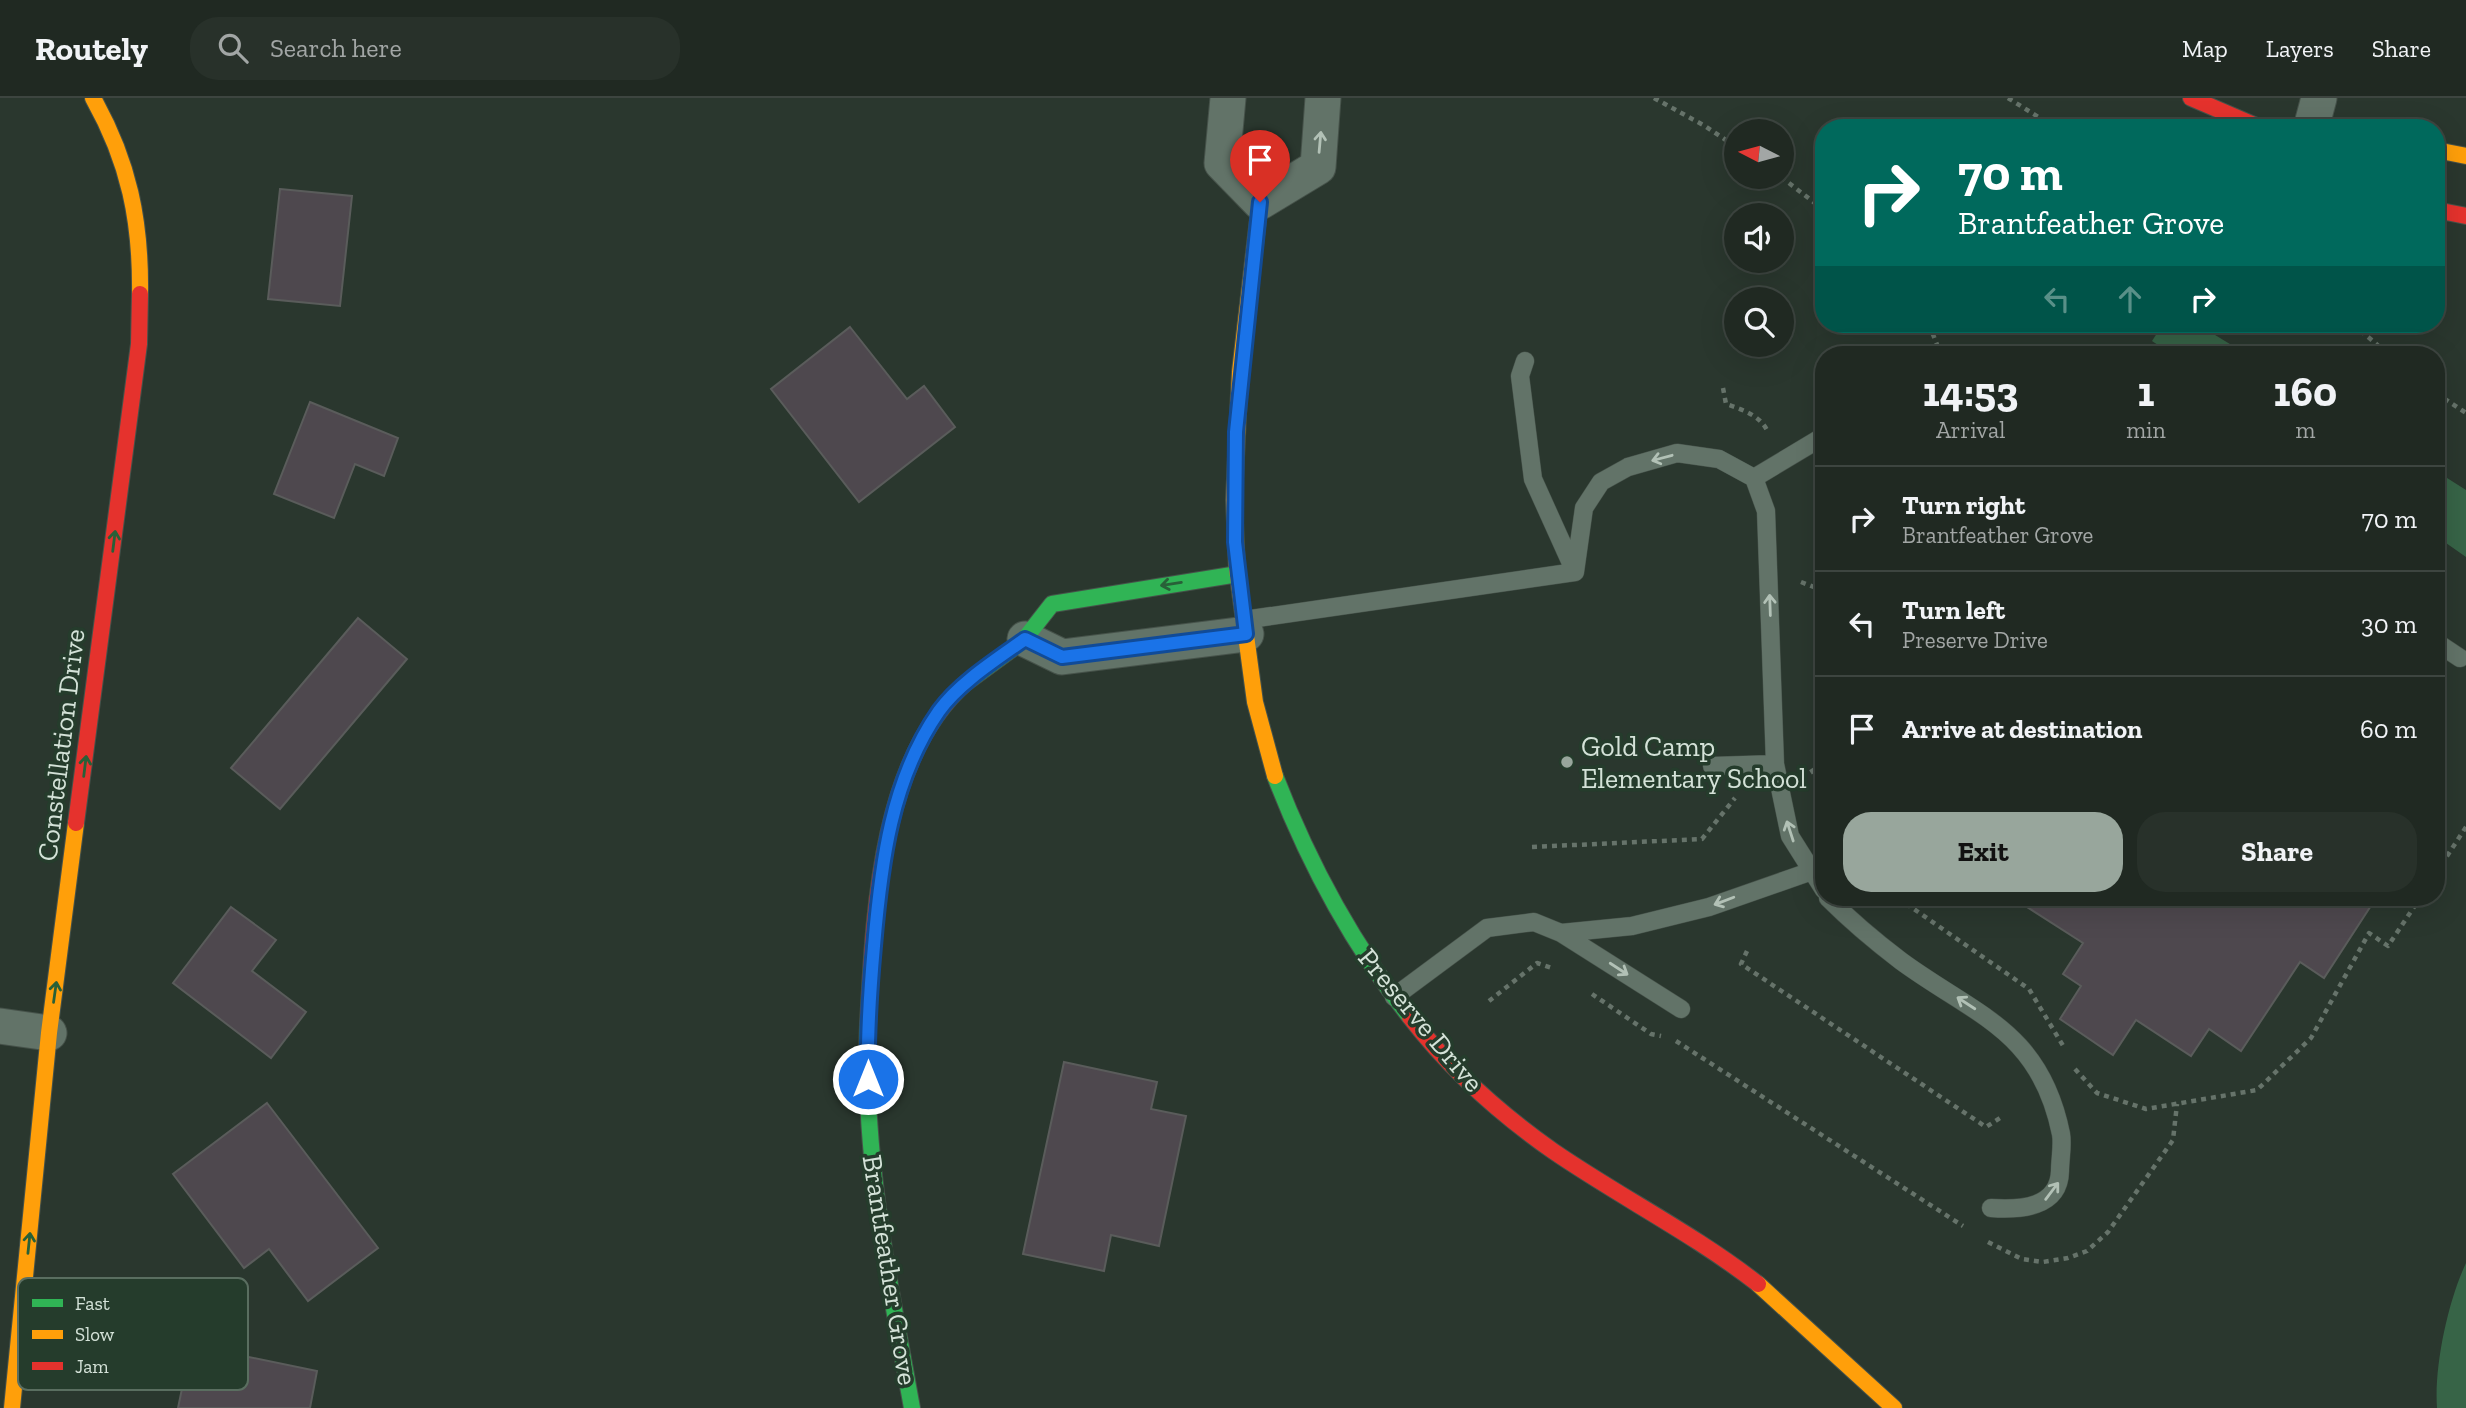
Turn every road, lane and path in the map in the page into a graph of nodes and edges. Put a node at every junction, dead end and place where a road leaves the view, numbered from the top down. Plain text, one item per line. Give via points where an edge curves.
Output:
1 (93, 98) edge
2 (1228, 98) edge
3 (1323, 98) edge
4 (1654, 98) edge
5 (2008, 98) edge
6 (2191, 98) edge
7 (2319, 98) edge
8 (2042, 119) edge
9 (2240, 119) edge
10 (2313, 119) edge
11 (1724, 139) edge
12 (2445, 152) edge
13 (2466, 156) edge
14 (1794, 187) edge
15 (1260, 202) junction
16 (1815, 203) edge
17 (2445, 212) edge
18 (2466, 216) edge
19 (2363, 333) edge
20 (2379, 346) edge
21 (1525, 361) dead end
22 (2445, 399) edge
23 (2466, 413) edge
24 (1815, 441) edge
25 (1754, 478) junction
26 (1576, 572) junction
27 (1238, 574) junction
28 (1790, 579) dead end
29 (1815, 588) edge
30 (1245, 627) junction
31 (1025, 639) junction
32 (2445, 648) edge
33 (2460, 658) dead end
34 (1775, 764) junction
35 (1712, 766) dead end
36 (2466, 827) edge
37 (1532, 847) dead end
38 (2445, 859) edge
39 (1812, 872) junction
40 (1815, 876) edge
41 (1837, 906) edge
42 (1910, 906) edge
43 (2415, 906) edge
44 (1562, 933) junction
45 (1747, 951) dead end
46 (1555, 969) dead end
47 (1587, 991) dead end
48 (1394, 997) junction
49 (1489, 1002) dead end
50 (1681, 1009) dead end
51 (0, 1026) edge
52 (50, 1033) junction
53 (2068, 1057) dead end
54 (2074, 1068) dead end
55 (2177, 1104) junction
56 (2003, 1116) dead end
57 (1991, 1208) dead end
58 (1970, 1231) dead end
59 (1982, 1238) dead end
60 (25, 1278) edge
61 (18, 1349) edge
62 (12, 1408) edge
63 (912, 1408) edge
64 (1894, 1408) edge

52 -> 1 street, Constellation Drive via 140,332 142,269 127,171
2 - 15 street via 1222,163
15 -> 3 street via 1318,167
4 - 11 path
5 - 8 path
6 - 9 street
7 - 10 street
12 - 13 street
14 - 16 path
15 - 27 street, Preserve Drive via 1236,432
17 - 18 street
19 - 20 path
21 - 26 lane via 1520,376 1533,479
22 - 23 path
24 - 25 lane
25 -> 26 lane via 1719,459 1678,453 1628,467 1601,482 1584,508
34 -> 25 lane via 1766,511
26 - 30 lane
27 - 30 street, Preserve Drive
27 -> 31 street, Brantfeather Grove via 1052,604
28 - 29 path
30 - 31 street via 1062,657
30 - 48 street, Preserve Drive via 1258,717 1297,834 1360,950
31 - 63 street, Brantfeather Grove via 983,669 940,710 913,758 895,805 880,877 868,1055 869,1128
32 - 33 lane
34 - 35 lane
34 - 37 path via 1728,804 1702,839
39 -> 34 lane via 1790,836
36 - 38 path
39 - 40 lane
39 -> 44 lane via 1709,907 1632,926
57 -> 41 lane via 2020,1210 2043,1203 2060,1183 2062,1136 2042,1074 2020,1044 1991,1020 1900,960
42 - 53 path via 2029,989
43 - 55 path via 2388,946 2369,933 2311,1038 2257,1090
44 - 48 lane via 1534,922 1487,928
44 -> 50 lane
45 - 56 path via 1741,964 1986,1127
46 - 49 path via 1537,963
47 - 58 path via 1651,1034 1672,1038
48 - 64 street, Preserve Drive via 1449,1062 1500,1111 1547,1148 1722,1258 1777,1299
51 - 52 street
60 -> 52 street, Constellation Drive
54 - 55 path via 2096,1093 2146,1108
55 - 59 path via 2173,1140 2108,1232 2087,1251 2043,1262 2022,1259
62 -> 61 street, Constellation Drive

